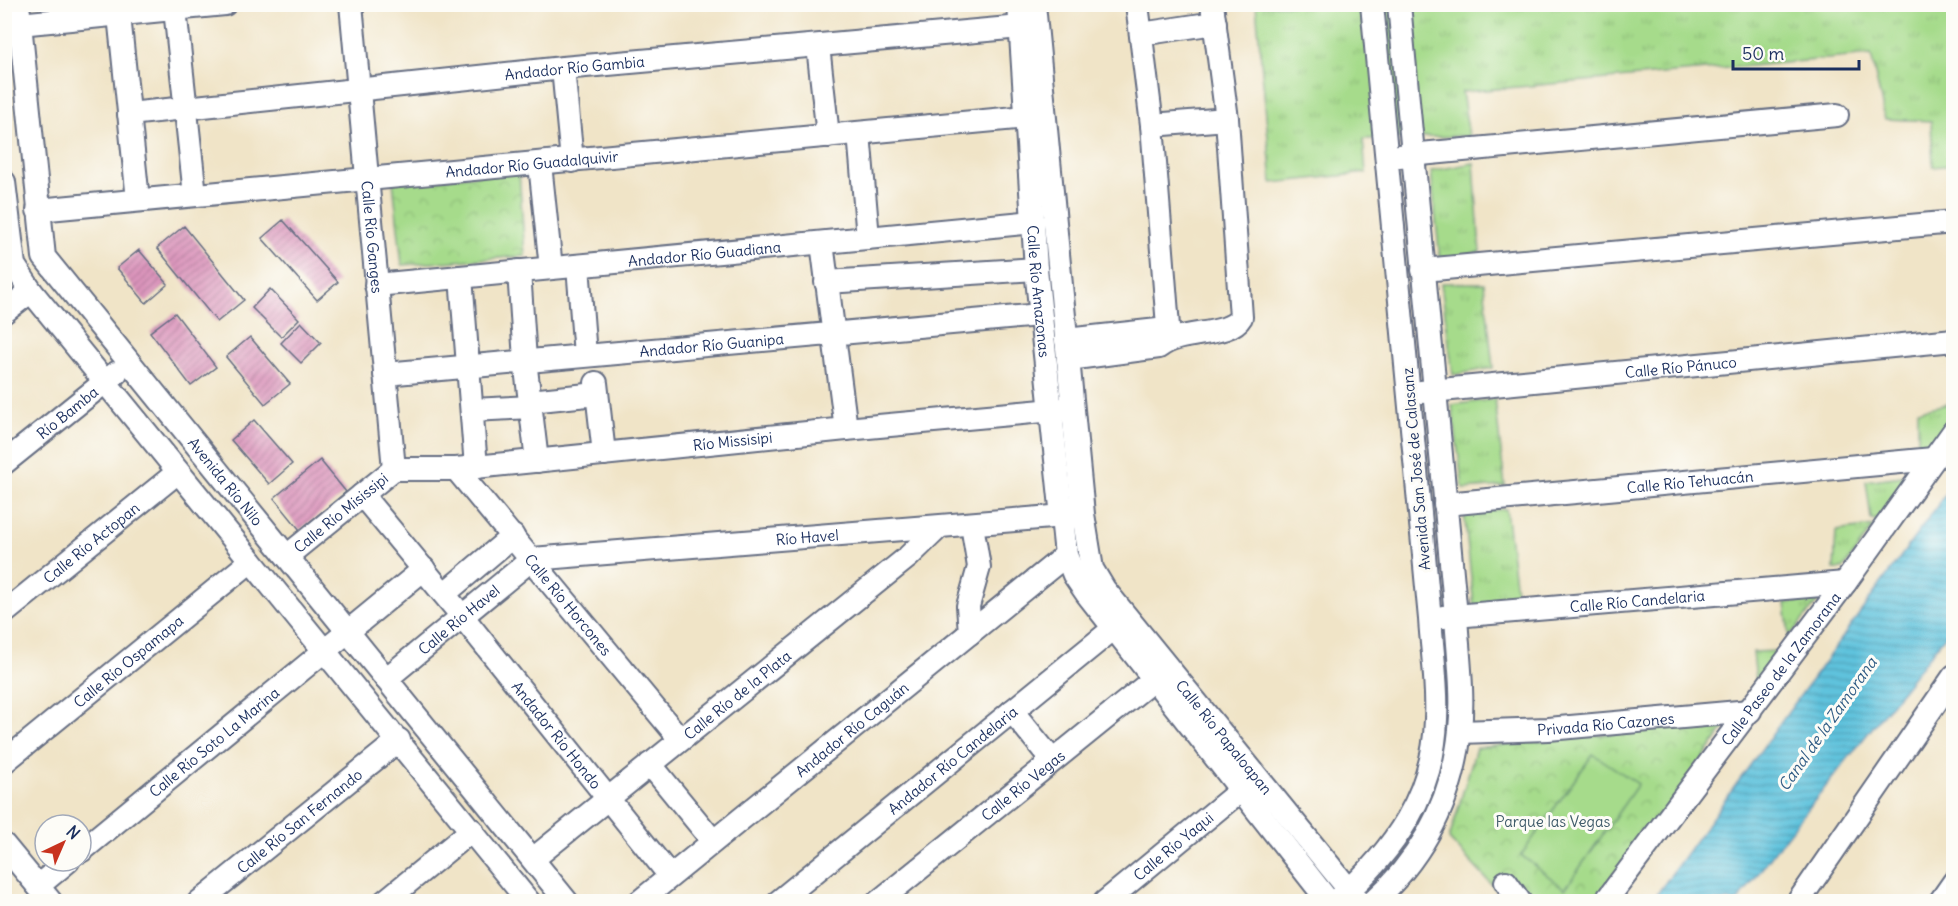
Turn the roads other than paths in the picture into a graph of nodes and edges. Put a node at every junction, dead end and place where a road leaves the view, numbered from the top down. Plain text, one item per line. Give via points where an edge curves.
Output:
1 (225, 4) edge
2 (351, 4) edge
3 (1034, 4) edge
4 (1137, 4) edge
5 (1372, 4) edge
6 (1398, 4) edge
7 (175, 9) junction
8 (19, 14) edge
9 (1213, 14) edge
10 (119, 15) junction
11 (1020, 16) edge
12 (1141, 34) junction
13 (818, 46) junction
14 (563, 68) junction
15 (360, 90) junction
16 (186, 108) junction
17 (129, 114) junction
18 (1837, 115) dead end
19 (1026, 117) junction
20 (1227, 119) junction
21 (1152, 125) junction
22 (859, 133) junction
23 (828, 136) junction
24 (1413, 154) junction
25 (1385, 157) junction
26 (572, 161) junction
27 (540, 164) junction
28 (367, 178) junction
29 (4, 182) edge
30 (1042, 192) junction
31 (195, 195) junction
32 (138, 200) junction
33 (38, 210) junction
34 (1034, 222) junction
35 (1953, 222) edge
36 (868, 238) junction
37 (822, 243) junction
38 (578, 266) junction
39 (551, 268) junction
40 (1036, 269) junction
41 (1423, 270) junction
42 (519, 271) junction
43 (461, 277) junction
44 (826, 282) junction
45 (376, 285) junction
46 (31, 291) junction
47 (4, 312) edge
48 (1040, 315) junction
49 (832, 333) junction
50 (1169, 339) junction
51 (1953, 340) edge
52 (1067, 349) junction
53 (585, 355) junction
54 (525, 360) junction
55 (129, 362) junction
56 (469, 365) junction
57 (386, 374) junction
58 (105, 381) junction
59 (1435, 392) junction
60 (1408, 393) junction
61 (530, 404) junction
62 (1073, 409) junction
63 (472, 410) junction
64 (1050, 411) junction
65 (846, 429) junction
66 (1953, 431) edge
67 (604, 454) junction
68 (1933, 459) junction
69 (537, 461) junction
70 (4, 462) edge
71 (466, 468) junction
72 (394, 469) junction
73 (178, 472) junction
74 (362, 495) junction
75 (1445, 504) junction
76 (1083, 514) junction
77 (1061, 518) junction
78 (972, 525) junction
79 (939, 527) junction
80 (513, 536) junction
81 (287, 556) junction
82 (532, 559) junction
83 (251, 561) junction
84 (1077, 567) junction
85 (424, 569) junction
86 (1845, 583) junction
87 (444, 594) junction
88 (4, 613) edge
89 (462, 616) junction
90 (1456, 616) junction
91 (1430, 619) junction
92 (1121, 623) junction
93 (348, 632) junction
94 (970, 633) junction
95 (326, 650) junction
96 (1161, 673) junction
97 (1953, 675) edge
98 (386, 678) junction
99 (1012, 711) junction
100 (1750, 711) junction
101 (1460, 732) junction
102 (680, 739) junction
103 (399, 740) junction
104 (1052, 760) junction
105 (4, 762) edge
106 (650, 764) junction
107 (1241, 790) junction
108 (609, 798) junction
109 (472, 830) junction
110 (93, 841) edge
111 (713, 841) junction
112 (4, 844) edge
113 (533, 859) junction
114 (59, 873) edge
115 (670, 876) junction
116 (1506, 882) dead end
117 (1953, 882) edge
118 (44, 894) edge
119 (1348, 898) edge
120 (199, 902) edge
121 (384, 902) edge
122 (529, 902) edge
123 (567, 902) edge
124 (639, 902) edge
125 (778, 902) edge
126 (878, 902) edge
127 (1105, 902) edge
128 (1329, 902) edge
129 (1373, 902) edge
130 (1520, 902) edge
131 (1605, 902) edge
132 (1798, 902) edge
133 (1940, 902) edge

1 - 7 street
2 - 15 street, Calle Río Ganges
3 - 30 street, Calle Río Amazonas
4 - 12 street
5 - 25 street, Avenida San José de Calasanz
6 - 24 street, Avenida San José de Calasanz
7 - 10 street
7 - 16 street
8 - 10 street
8 - 33 street, Avenida Río Nilo
9 - 12 street
9 - 20 street
10 - 17 street
11 - 13 street, Andador Río Gambia
11 - 19 street, Calle Río Amazonas
12 - 21 street
13 - 14 street, Andador Río Gambia
13 - 23 street
14 - 15 street, Andador Río Gambia
14 - 26 street
15 - 16 street, Andador Río Gambia
15 - 28 street, Calle Río Ganges
16 - 17 street, Andador Río Gambia
16 - 31 street
17 - 32 street
18 - 24 street
19 - 22 street, Andador Río Guadalquivir
19 - 30 street, Calle Río Amazonas
20 - 21 street
20 - 50 street via 1241,317 1233,327
21 - 50 street
22 - 23 street, Andador Río Guadalquivir
22 - 36 street
23 - 26 street, Andador Río Guadalquivir
24 - 25 street
24 - 41 street, Avenida San José de Calasanz
25 - 60 street, Avenida San José de Calasanz
26 - 27 street, Andador Río Guadalquivir
27 - 28 street, Andador Río Guadalquivir
27 - 39 street
28 - 31 street, Andador Río Guadalquivir
28 - 45 street, Calle Río Ganges
29 - 46 street, Avenida Río Nilo via 14,264
30 - 34 street, Calle Río Amazonas
30 - 52 street, Calle Río Amazonas
31 - 32 street, Andador Río Guadalquivir
32 - 33 street, Andador Río Guadalquivir
33 - 55 street, Avenida Río Nilo via 44,257
34 - 36 street, Andador Río Guadiana
34 - 40 street, Calle Río Amazonas
35 - 41 street
36 - 37 street, Andador Río Guadiana
37 - 38 street, Andador Río Guadiana
37 - 44 street
38 - 39 street, Andador Río Guadiana
38 - 53 street
39 - 42 street, Andador Río Guadiana
40 - 44 street
40 - 48 street, Calle Río Amazonas
41 - 59 street, Avenida San José de Calasanz
42 - 43 street, Andador Río Guadiana
42 - 54 street
43 - 45 street, Andador Río Guadiana
43 - 56 street
44 - 49 street
45 - 57 street, Calle Río Ganges
46 - 47 street
46 - 58 street, Avenida Río Nilo
48 - 49 street, Andador Río Guanipa
48 - 64 street, Calle Río Amazonas
49 - 53 street, Andador Río Guanipa
49 - 65 street
50 - 52 street via 1159,346
51 - 59 street, Calle Río Pánuco
52 - 62 street, Calle Río Amazonas
53 - 54 street, Andador Río Guanipa
54 - 56 street, Andador Río Guanipa
54 - 61 street
55 - 58 street, Río Bamba
55 - 81 street, Avenida Río Nilo
56 - 57 street, Andador Río Guanipa
56 - 63 street
57 - 72 street, Calle Río Ganges
58 - 70 street, Río Bamba
58 - 73 street, Avenida Río Nilo
59 - 60 street, Calle Río Pánuco
59 - 75 street, Avenida San José de Calasanz
60 - 91 street, Avenida San José de Calasanz
61 - 63 street
61 - 67 street via 596,389
61 - 69 street
62 - 64 street, Río Missisipi
62 - 76 street, Calle Río Amazonas
63 - 71 street
64 - 65 street, Río Missisipi
64 - 77 street, Calle Río Amazonas
65 - 67 street, Río Missisipi
66 - 68 street, Calle Paseo de la Zamorana
67 - 69 street, Río Missisipi
68 - 75 street, Calle Río Tehuacán
68 - 86 street, Calle Paseo de la Zamorana
69 - 71 street, Río Missisipi
71 - 72 street, Río Missisipi
71 - 80 street, Calle Río Horcones
72 - 74 street, Calle Río Misissipi
73 - 83 street, Avenida Río Nilo
73 - 88 street, Calle Río Actopan
74 - 81 street, Calle Río Misissipi
74 - 85 street, Andador Río Hondo
75 - 90 street, Avenida San José de Calasanz
76 - 77 street, Río Havel
76 - 84 street, Calle Río Amazonas
77 - 78 street, Río Havel
77 - 84 street, Calle Río Amazonas
78 - 79 street, Río Havel
78 - 94 street via 979,567 968,606
79 - 82 street, Río Havel
79 - 102 street, Calle Río de la Plata via 908,557
80 - 82 street, Calle Río Horcones
80 - 87 street
81 - 93 street, Avenida Río Nilo
82 - 89 street, Calle Río Havel
82 - 102 street, Calle Río Horcones
83 - 95 street, Avenida Río Nilo
83 - 105 street, Calle Río Ospamapa
84 - 92 street, Calle Río Papaloapan
84 - 94 street, Andador Río Caguán
85 - 87 street, Andador Río Hondo
85 - 93 street, Calle Río Soto La Marina
86 - 90 street, Calle Río Candelaria
86 - 100 street, Calle Paseo de la Zamorana
87 - 89 street, Andador Río Hondo
89 - 98 street, Calle Río Havel
89 - 108 street, Andador Río Hondo
90 - 91 street, Calle Río Candelaria
90 - 101 street, Avenida San José de Calasanz
91 - 119 street, Avenida San José de Calasanz via 1436,720 1426,777 1400,834
92 - 96 street, Calle Río Papaloapan
92 - 99 street, Andador Río Candelaria
93 - 95 street, Calle Río Soto La Marina
93 - 98 street, Avenida Río Nilo
94 - 111 street, Andador Río Caguán
95 - 103 street, Avenida Río Nilo
95 - 110 street, Calle Río Soto La Marina
96 - 104 street, Calle Río Vegas
96 - 107 street, Calle Río Papaloapan
96 - 119 street, Calle Río Papaloapan
97 - 132 street
98 - 113 street, Avenida Río Nilo
99 - 104 street
99 - 125 street, Andador Río Candelaria
100 - 101 street, Privada Río Cazones via 1548,729
100 - 131 street, Calle Paseo de la Zamorana
101 - 129 street, Avenida San José de Calasanz via 1450,777 1428,836 1407,868
102 - 106 street, Calle Río de la Plata
103 - 109 street, Avenida Río Nilo
103 - 120 street, Calle Río San Fernando
104 - 126 street, Calle Río Vegas
106 - 108 street, Calle Río de la Plata
106 - 111 street
107 - 127 street, Calle Río Yaqui
107 - 128 street, Calle Río Papaloapan
108 - 113 street, Calle Río de la Plata
108 - 115 street, Andador Río Hondo
109 - 121 street
109 - 122 street, Avenida Río Nilo
111 - 115 street, Andador Río Caguán
112 - 118 street
113 - 123 street, Avenida Río Nilo
114 - 118 street
115 - 124 street, Andador Río Caguán
116 - 130 street
117 - 133 street

